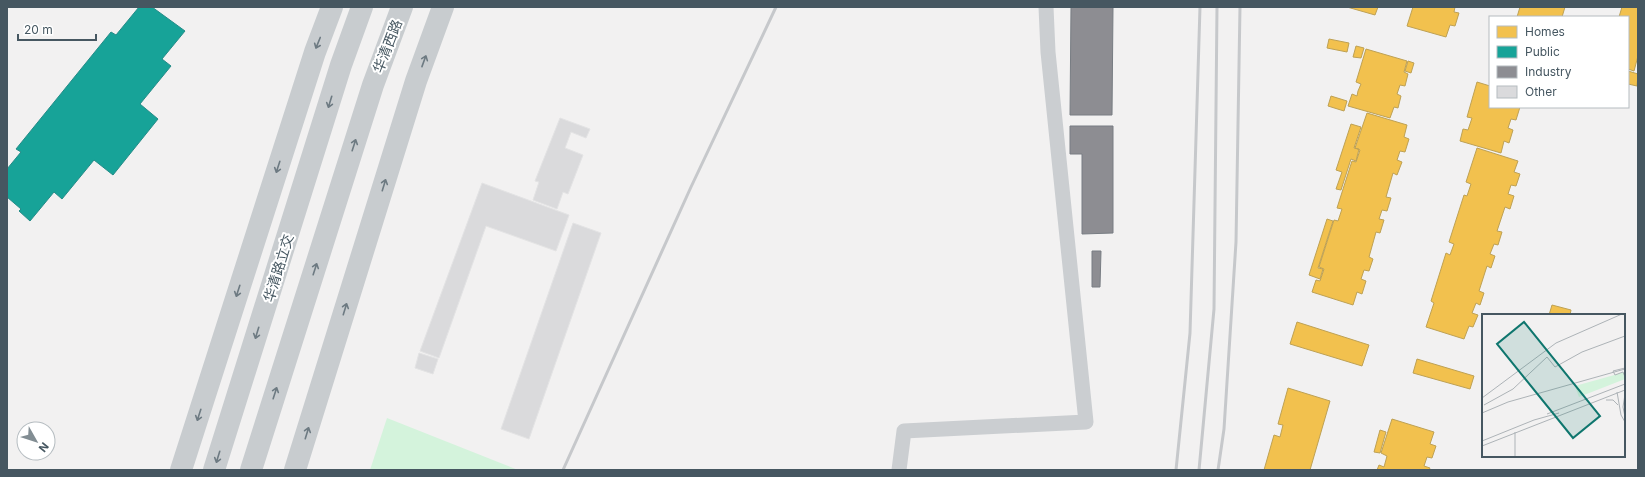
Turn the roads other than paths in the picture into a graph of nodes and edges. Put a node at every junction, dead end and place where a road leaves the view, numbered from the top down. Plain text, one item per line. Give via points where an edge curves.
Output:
1 (332, 7) edge
2 (362, 7) edge
3 (402, 7) edge
4 (443, 7) edge
5 (1046, 7) edge
6 (181, 470) edge
7 (214, 470) edge
8 (251, 470) edge
9 (295, 470) edge
10 (899, 470) edge

1 -> 6 main road via 315,52
2 -> 7 main road, 华清路立交 via 341,65
8 -> 3 main road, 华清西路 via 373,85
9 -> 4 main road via 416,81
5 - 10 lane via 1048,52 1086,422 904,431

